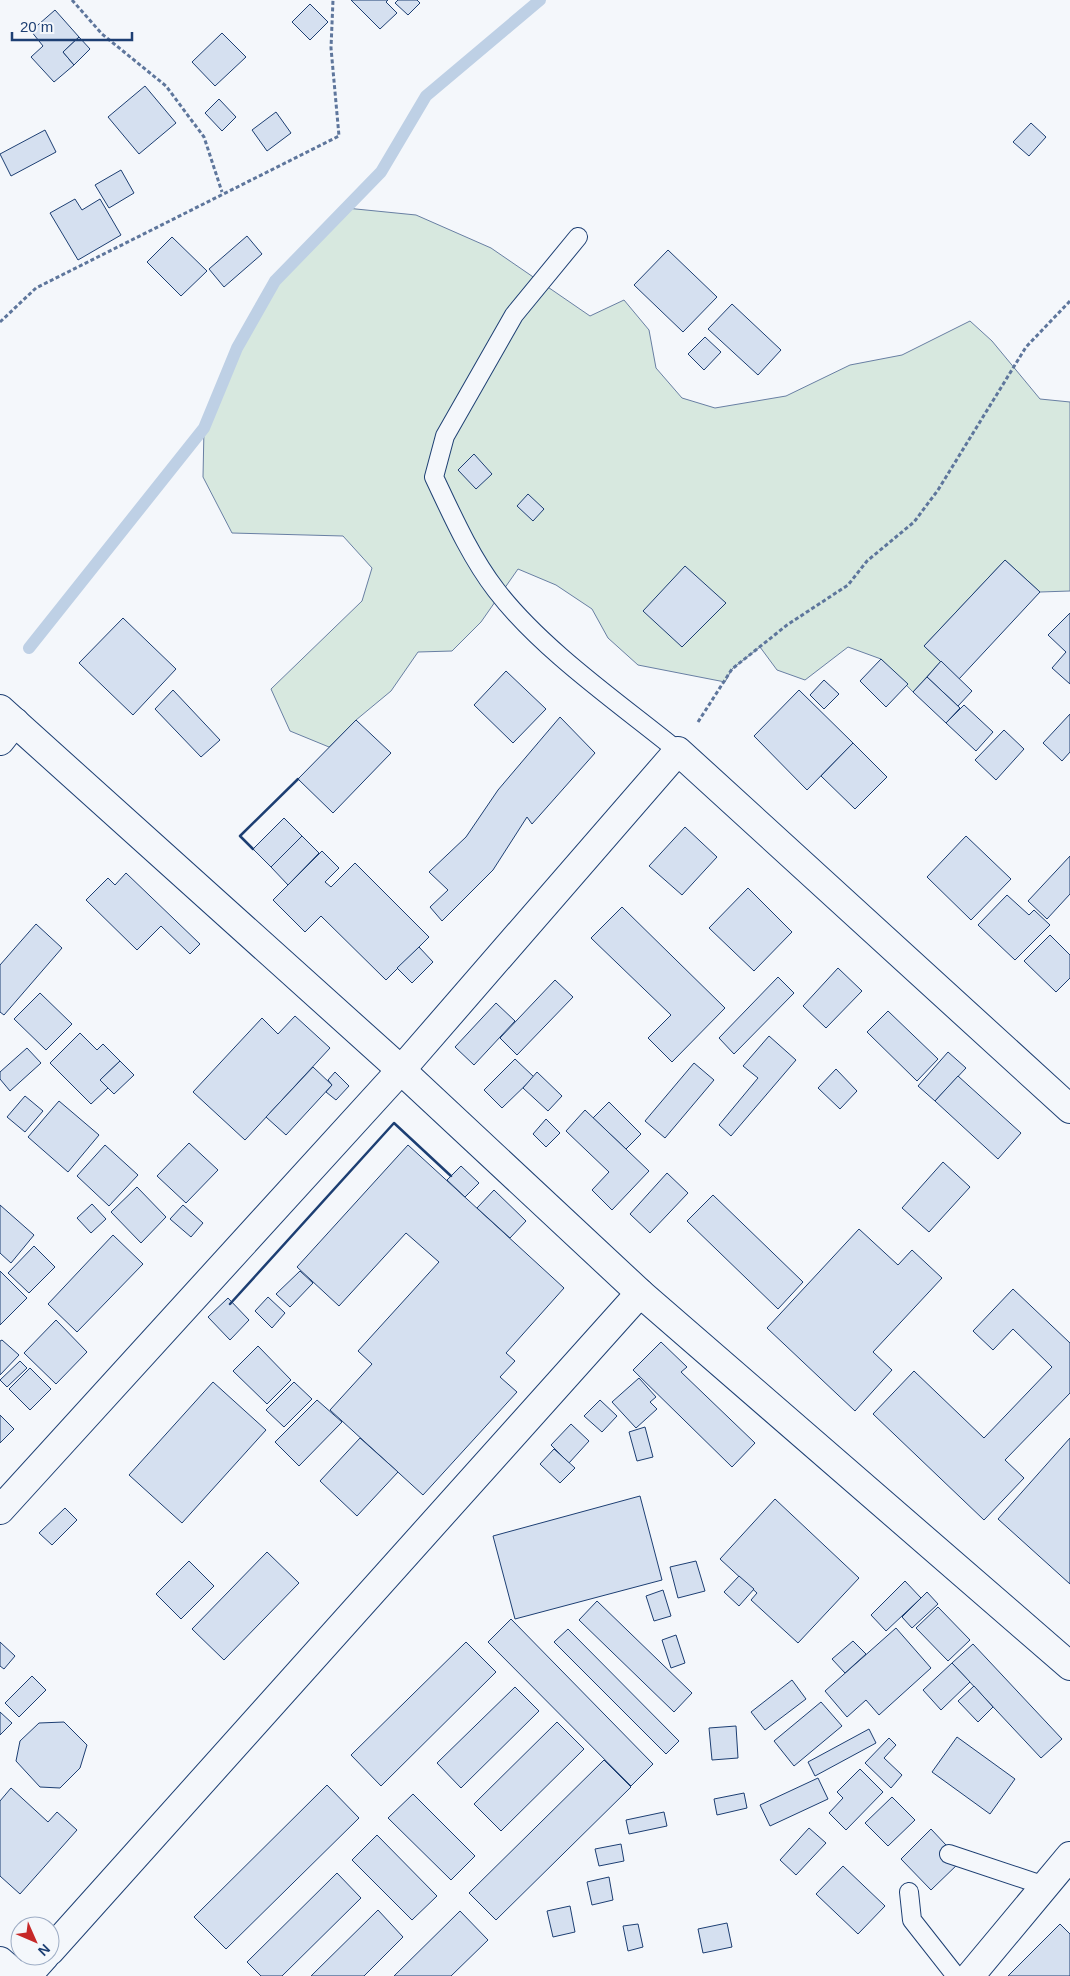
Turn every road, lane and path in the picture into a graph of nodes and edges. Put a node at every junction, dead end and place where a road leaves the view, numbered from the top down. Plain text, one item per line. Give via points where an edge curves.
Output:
1 (72, 0) edge
2 (333, 0) edge
3 (222, 193) junction
4 (578, 237) dead end
5 (1070, 302) edge
6 (0, 322) edge
7 (5, 724) edge
8 (678, 751) junction
9 (401, 1070) junction
10 (1070, 1109) edge
11 (640, 1293) junction
12 (0, 1510) edge
13 (1070, 1666) edge
14 (949, 1854) dead end
15 (1070, 1856) edge
16 (1044, 1886) junction
17 (909, 1892) dead end
18 (60, 1940) edge
19 (0, 1961) edge
20 (36, 1966) edge
21 (17, 1976) edge
22 (27, 1976) edge
23 (956, 1976) edge
24 (970, 1976) edge

1 - 3 path via 102,34 166,86 204,137
2 - 3 path via 331,48 339,136
3 - 6 path via 36,288
4 - 8 lane via 514,315 445,436 434,477 458,528 496,590 545,642
5 - 8 path via 1026,347 938,490 914,522 867,561 848,586 787,626 732,669
7 - 9 street
8 - 9 street
8 - 10 street
9 - 11 street
9 - 12 street
11 - 13 street
11 - 18 street
14 - 16 lane
15 - 16 street
16 - 24 street
17 - 23 lane via 912,1920
19 - 21 street
20 - 22 street

